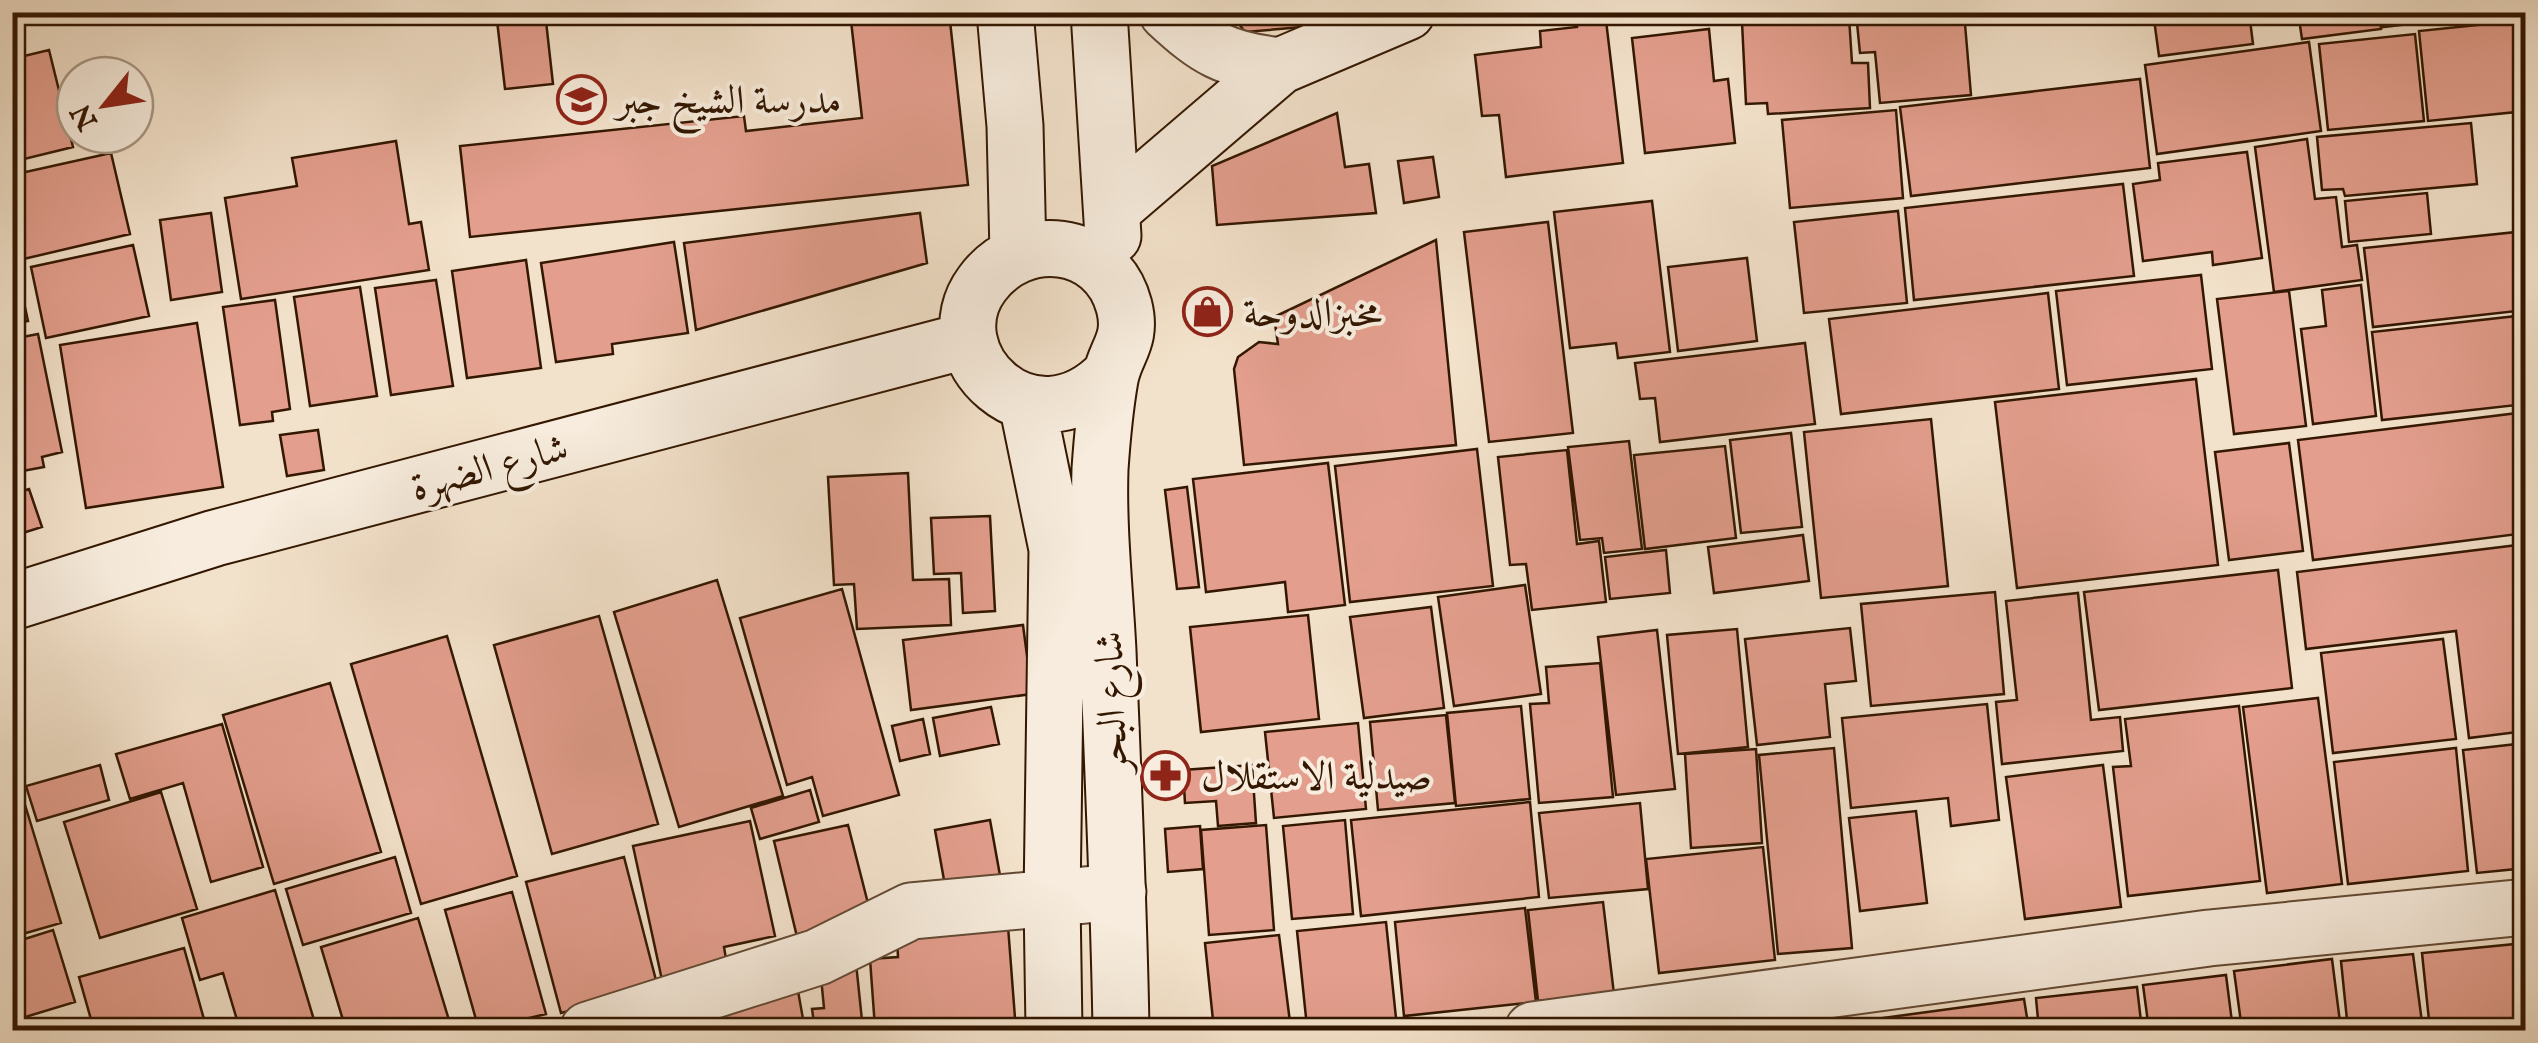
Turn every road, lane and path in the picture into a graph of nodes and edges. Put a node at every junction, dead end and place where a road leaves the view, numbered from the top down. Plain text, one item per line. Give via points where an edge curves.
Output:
1 (1005, 12) edge
2 (1099, 12) edge
3 (1167, 12) edge
4 (1408, 12) edge
5 (1280, 66) junction
6 (1113, 209) junction
7 (1018, 253) junction
8 (1114, 284) junction
9 (969, 340) junction
10 (1111, 374) junction
11 (1027, 402) junction
12 (12, 602) edge
13 (1118, 892) junction
14 (1052, 899) junction
15 (2526, 907) edge
16 (588, 1030) edge
17 (1054, 1030) edge
18 (1121, 1030) edge
19 (1534, 1030) edge

1 - 7 street
2 - 6 street
3 - 5 street via 1202,44 1238,61
4 - 5 street
5 - 6 street
6 - 8 street
7 - 8 street via 1072,251
7 - 9 street via 978,288
8 - 10 street via 1127,330
9 - 11 street via 989,380
9 - 12 street, شارع الضهرة via 215,538
10 - 11 street via 1072,402
10 - 13 street, شارع البحر via 1100,470
11 - 14 street, شارع البحر via 1058,548
13 - 14 street
13 - 18 street, شارع البحر
14 - 16 street via 912,911 818,957
14 - 17 street, شارع البحر
15 - 19 street via 2209,938

